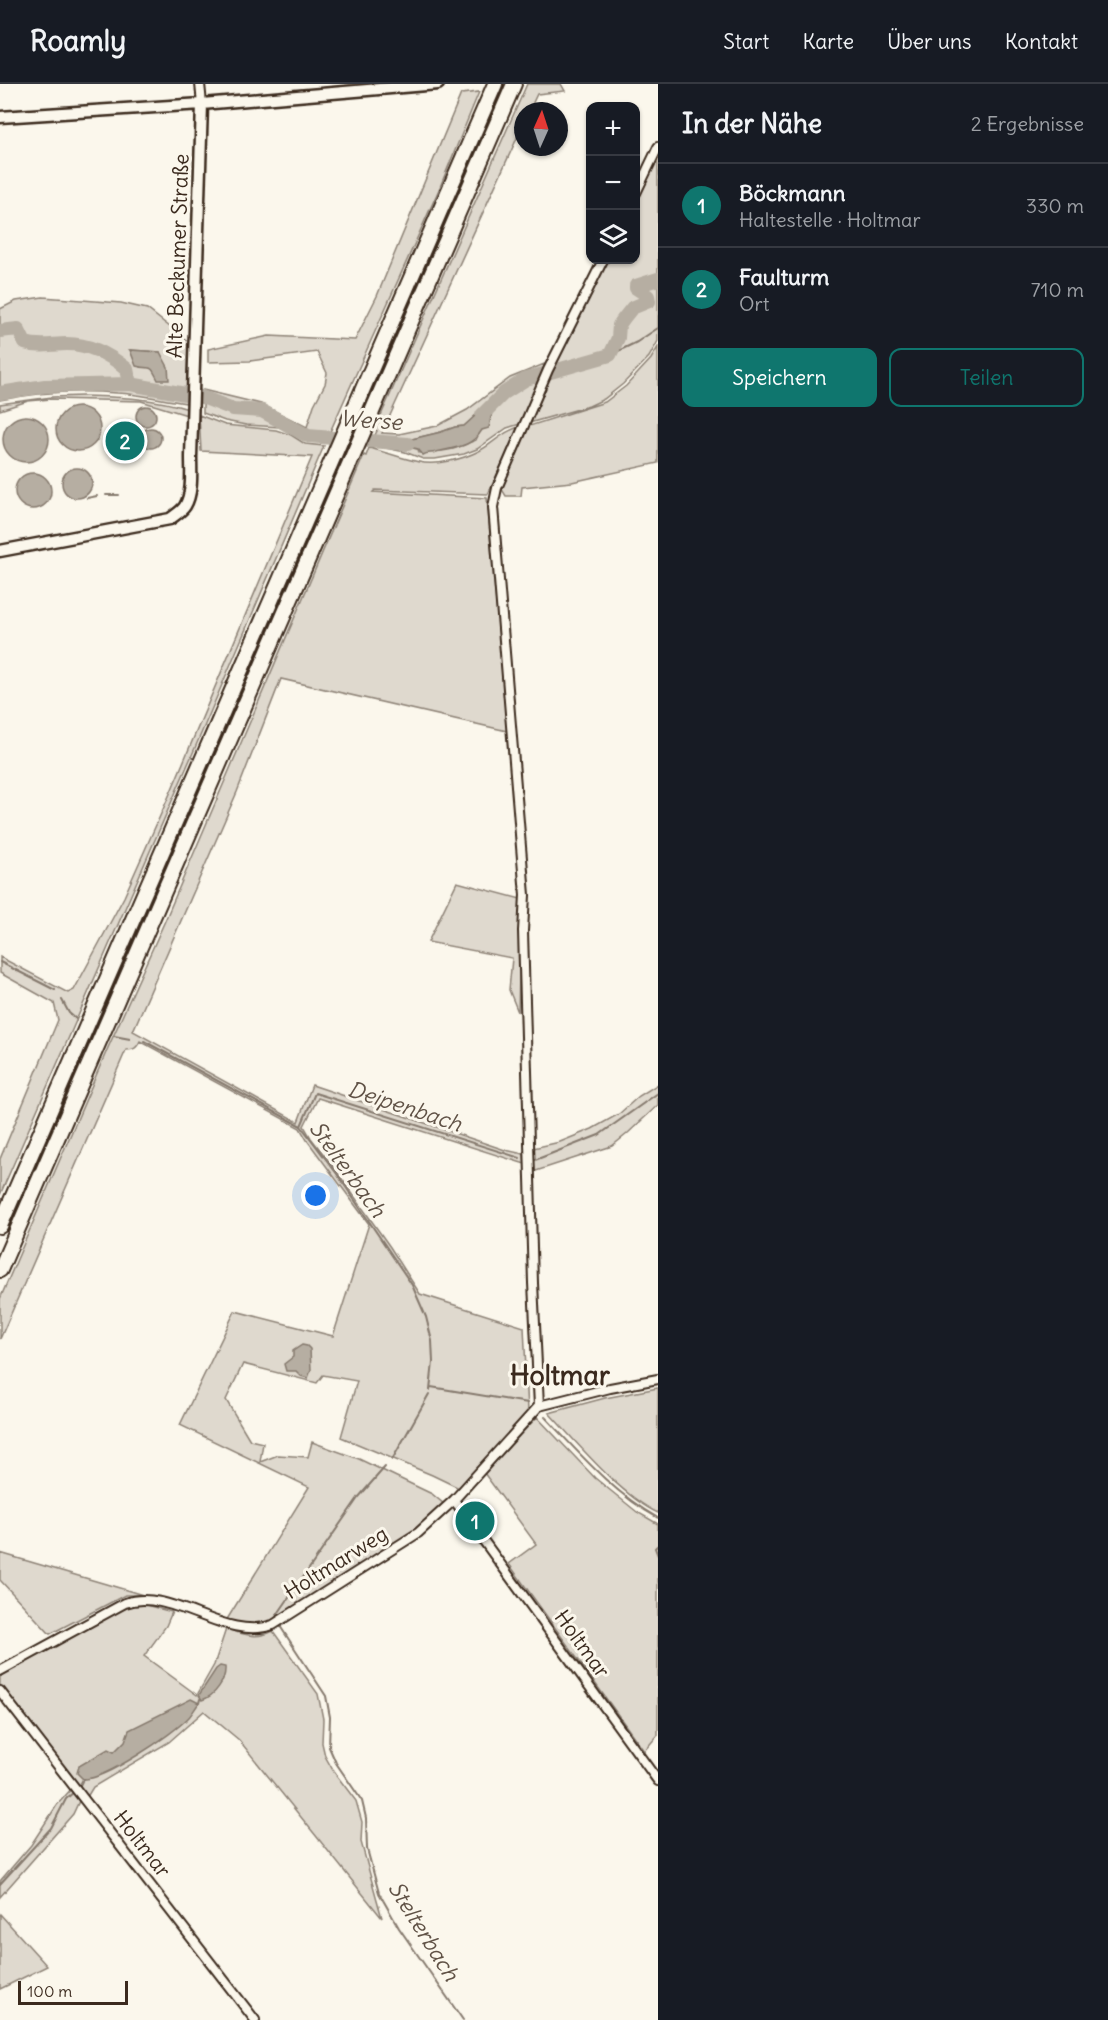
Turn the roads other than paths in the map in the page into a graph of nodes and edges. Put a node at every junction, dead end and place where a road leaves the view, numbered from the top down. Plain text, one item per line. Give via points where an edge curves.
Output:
1 (200, 84) edge
2 (438, 84) edge
3 (495, 84) edge
4 (514, 84) edge
5 (202, 104) junction
6 (0, 117) edge
7 (658, 147) edge
8 (640, 185) edge
9 (601, 264) edge
10 (0, 550) edge
11 (0, 1226) edge
12 (0, 1270) edge
13 (658, 1379) edge
14 (539, 1406) junction
15 (454, 1500) junction
16 (0, 1671) edge
17 (0, 1691) edge
18 (658, 1781) edge
19 (255, 2020) edge

1 - 5 street
2 - 5 street
3 - 11 highway
4 - 12 highway
5 - 6 street
5 - 10 street, Alte Beckumer Straße via 193,406 188,497 184,508 170,519
7 - 8 street
9 - 14 street via 548,370 497,488 493,507 525,895 523,932
13 - 14 street
14 - 15 street, Holtmarweg
15 - 16 street, Holtmarweg via 418,1533 273,1625 245,1629 153,1601 134,1600
15 - 18 street, Holtmar
17 - 19 street, Holtmar

